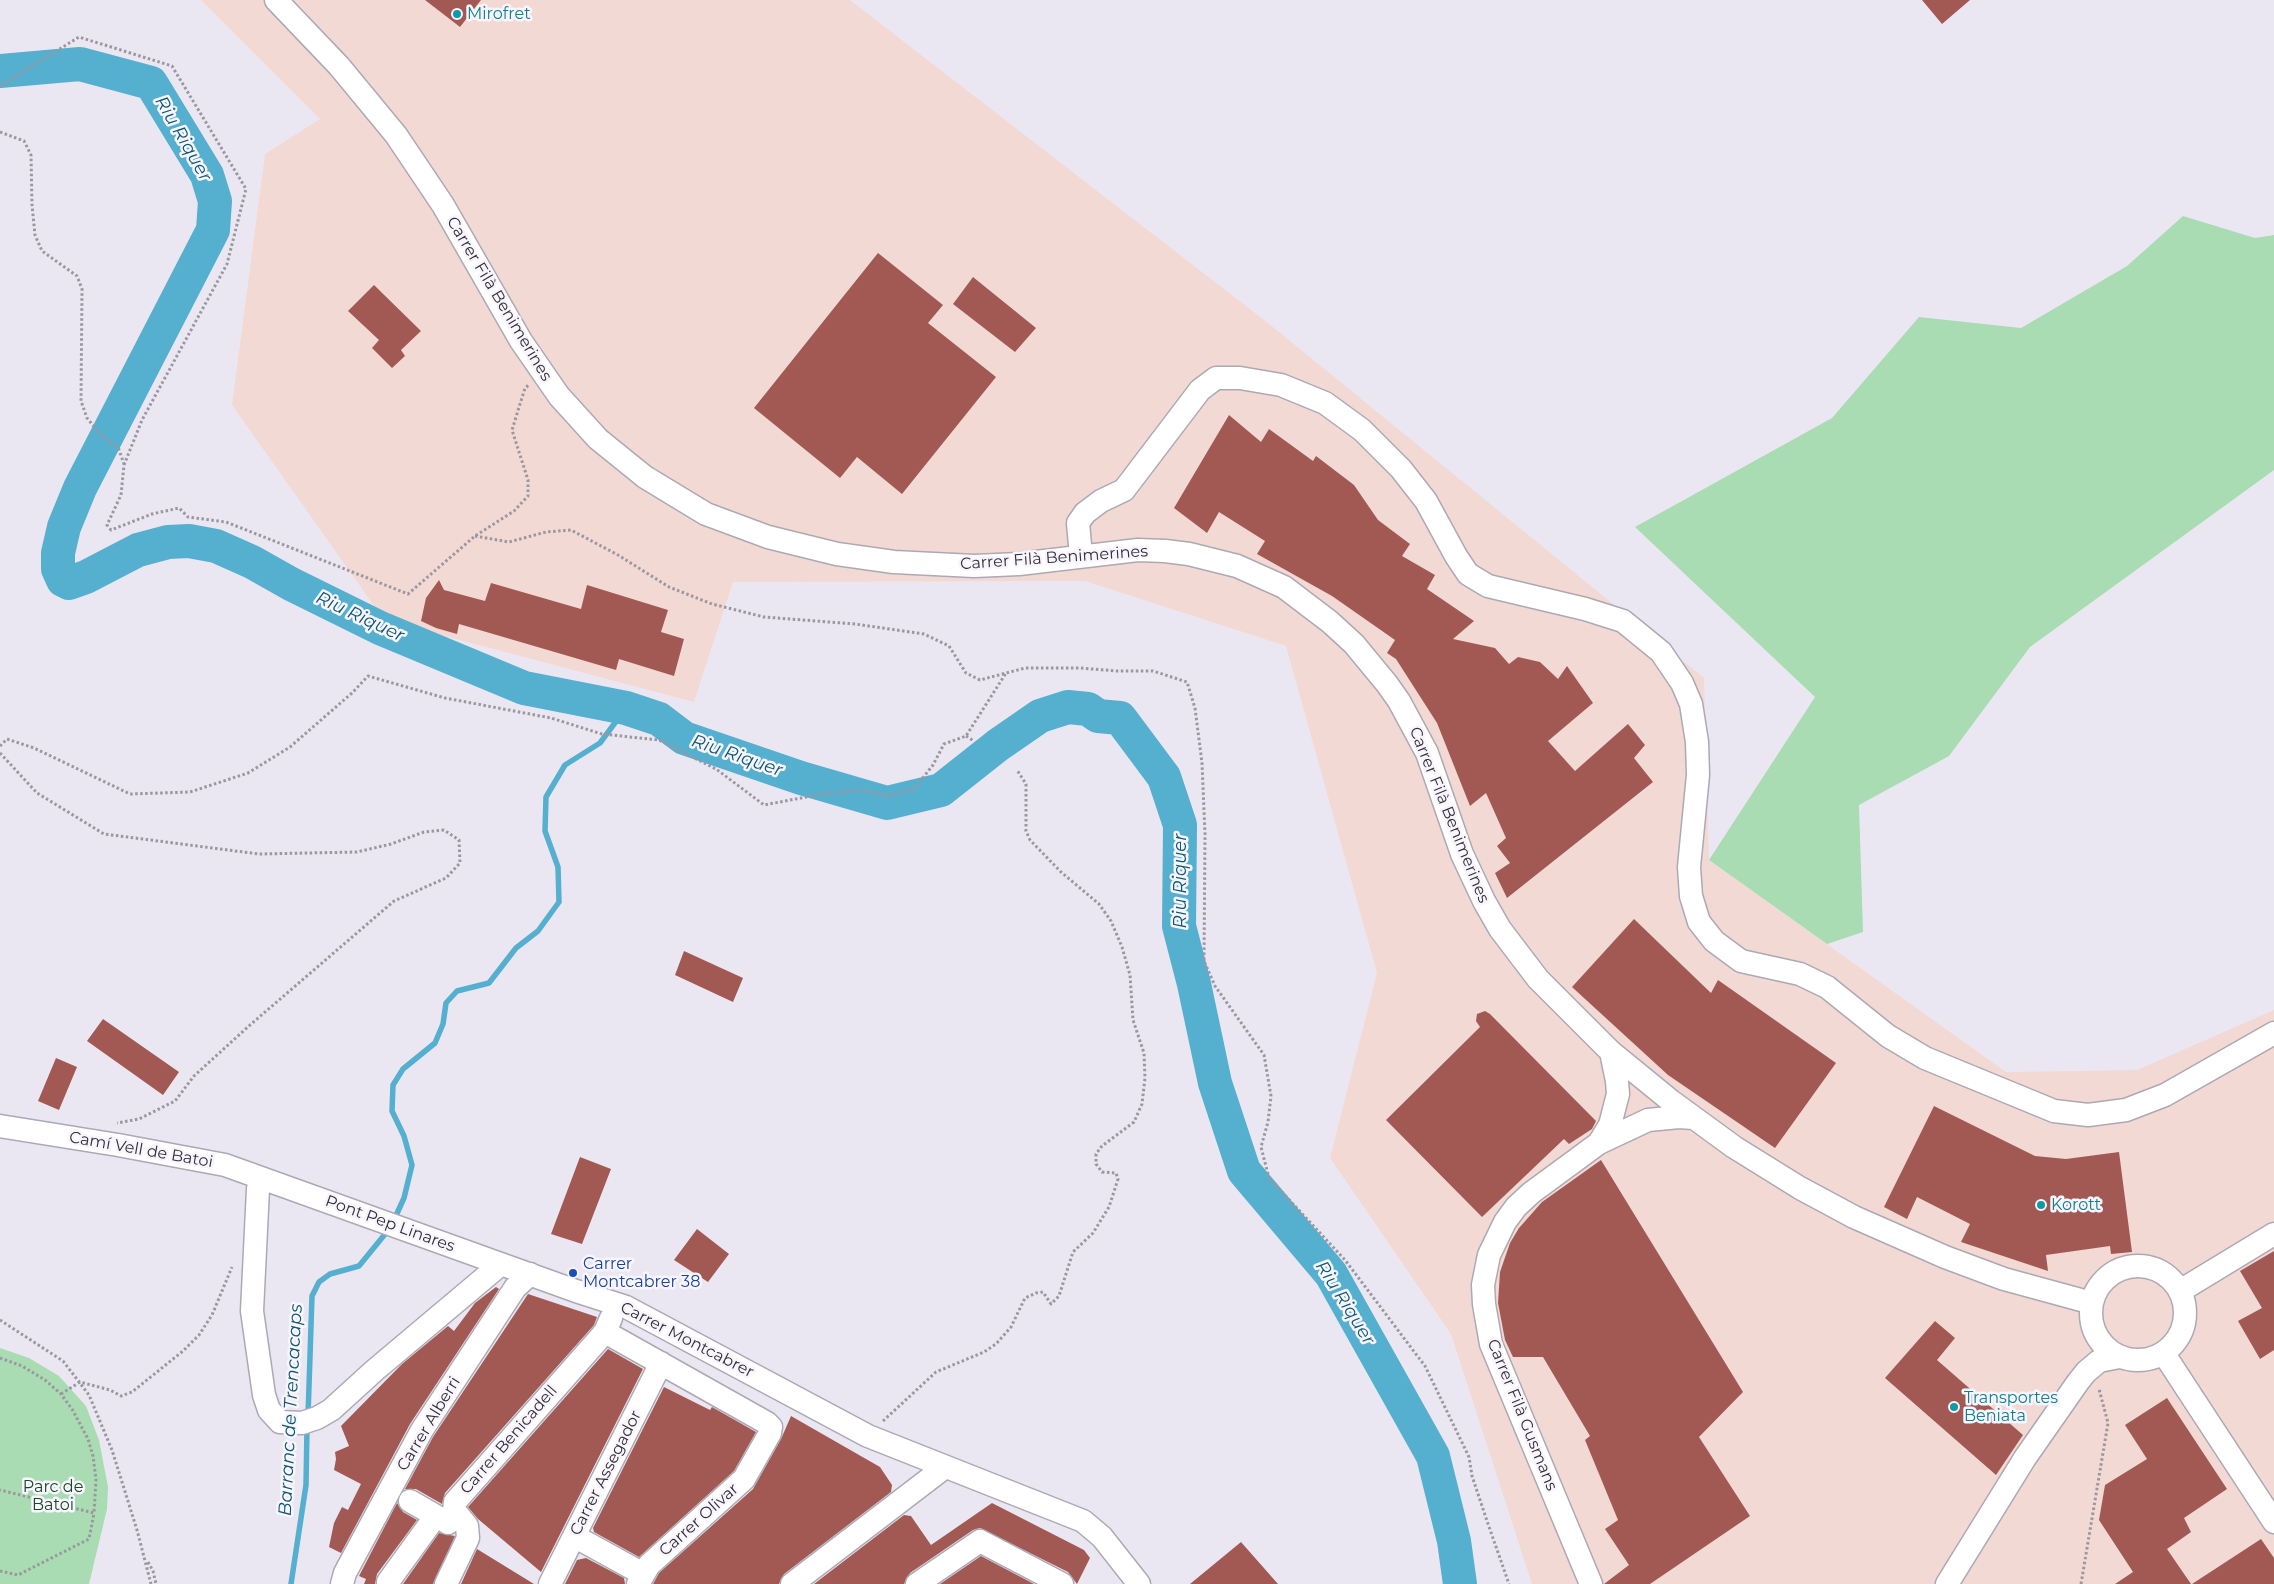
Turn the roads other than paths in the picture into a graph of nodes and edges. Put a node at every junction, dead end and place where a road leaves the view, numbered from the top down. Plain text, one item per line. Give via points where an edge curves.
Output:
1 (276, 0) edge
2 (1082, 556) junction
3 (2274, 1033) edge
4 (1611, 1052) junction
5 (1693, 1118) junction
6 (0, 1126) edge
7 (1599, 1143) junction
8 (271, 1181) junction
9 (2274, 1234) edge
10 (501, 1264) junction
11 (530, 1274) junction
12 (2180, 1291) junction
13 (2092, 1303) junction
14 (617, 1304) junction
15 (605, 1332) junction
16 (2164, 1354) junction
17 (2119, 1357) junction
18 (661, 1362) junction
19 (771, 1427) joint
20 (945, 1467) junction
21 (410, 1501) dead end
22 (436, 1517) junction
23 (2274, 1522) edge
24 (468, 1533) junction
25 (574, 1536) junction
26 (641, 1579) edge
27 (388, 1582) dead end
28 (342, 1584) edge
29 (446, 1584) edge
30 (550, 1584) edge
31 (792, 1584) edge
32 (917, 1584) edge
33 (1062, 1584) edge
34 (1139, 1584) edge
35 (1591, 1584) edge
36 (1947, 1584) edge

1 - 2 street, Carrer Filà Benimerines via 340,66 396,135 443,205 521,341 576,417 645,477 706,514 768,538 837,554 938,566 1019,564
2 - 3 street via 1078,523 1101,501 1124,490 1200,390 1216,378 1240,378 1281,385 1325,403 1362,430 1401,469 1426,501 1468,574 1488,586 1624,621 1661,652 1682,683 1691,704 1697,742 1698,775 1689,867 1691,896 1699,922 1714,942 1741,961 1800,974 1827,987 1888,1036 1925,1058 2054,1111 2088,1115 2126,1110 2165,1095
2 - 4 street, Carrer Filà Benimerines via 1138,550 1214,560 1254,573 1284,588 1330,622 1372,664 1412,724 1427,753 1469,870 1500,929 1538,979
4 - 5 street, Carrer Filà Benimerines
4 - 7 street, Carrer Filà Gusmans via 1618,1094 1614,1114
5 - 7 street via 1648,1120
5 - 13 street, Carrer Filà Benimerines via 1800,1188 1872,1225 2004,1279
6 - 8 street, Camí Vell de Batoi via 225,1165
7 - 35 street, Carrer Filà Gusmans via 1516,1207 1489,1255 1483,1285 1491,1344
8 - 10 street, Pont Pep Linares
8 - 10 street via 258,1189 252,1286 260,1376 268,1410 280,1422 317,1418 331,1410
9 - 12 street
10 - 11 street, Carrer Montcabrer
11 - 14 street, Carrer Montcabrer
11 - 28 street, Carrer Alberri via 515,1288 422,1430 345,1572
12 - 13 street via 2160,1271 2132,1266 2106,1278
12 - 16 street via 2185,1311 2182,1332
13 - 17 street via 2095,1335 2105,1348
14 - 15 street, Carrer Benicadell
14 - 20 street, Carrer Montcabrer via 647,1316 868,1436
15 - 18 street, Carrer Montcabrer
15 - 24 street, Carrer Benicadell via 455,1502 455,1512
16 - 17 street via 2142,1361
16 - 23 street
17 - 36 street via 2099,1362 2078,1382 2025,1458
18 - 19 street, Carrer Montcabrer
18 - 25 street, Carrer Assegador
19 - 26 street, Carrer Olivar via 744,1480 649,1565
20 - 31 street
20 - 34 street, Carrer Montcabrer via 1083,1522 1102,1537
21 - 22 street
22 - 24 street
22 - 27 street
24 - 29 street
25 - 26 street
25 - 30 street, Carrer Assegador
32 - 33 street via 980,1541

